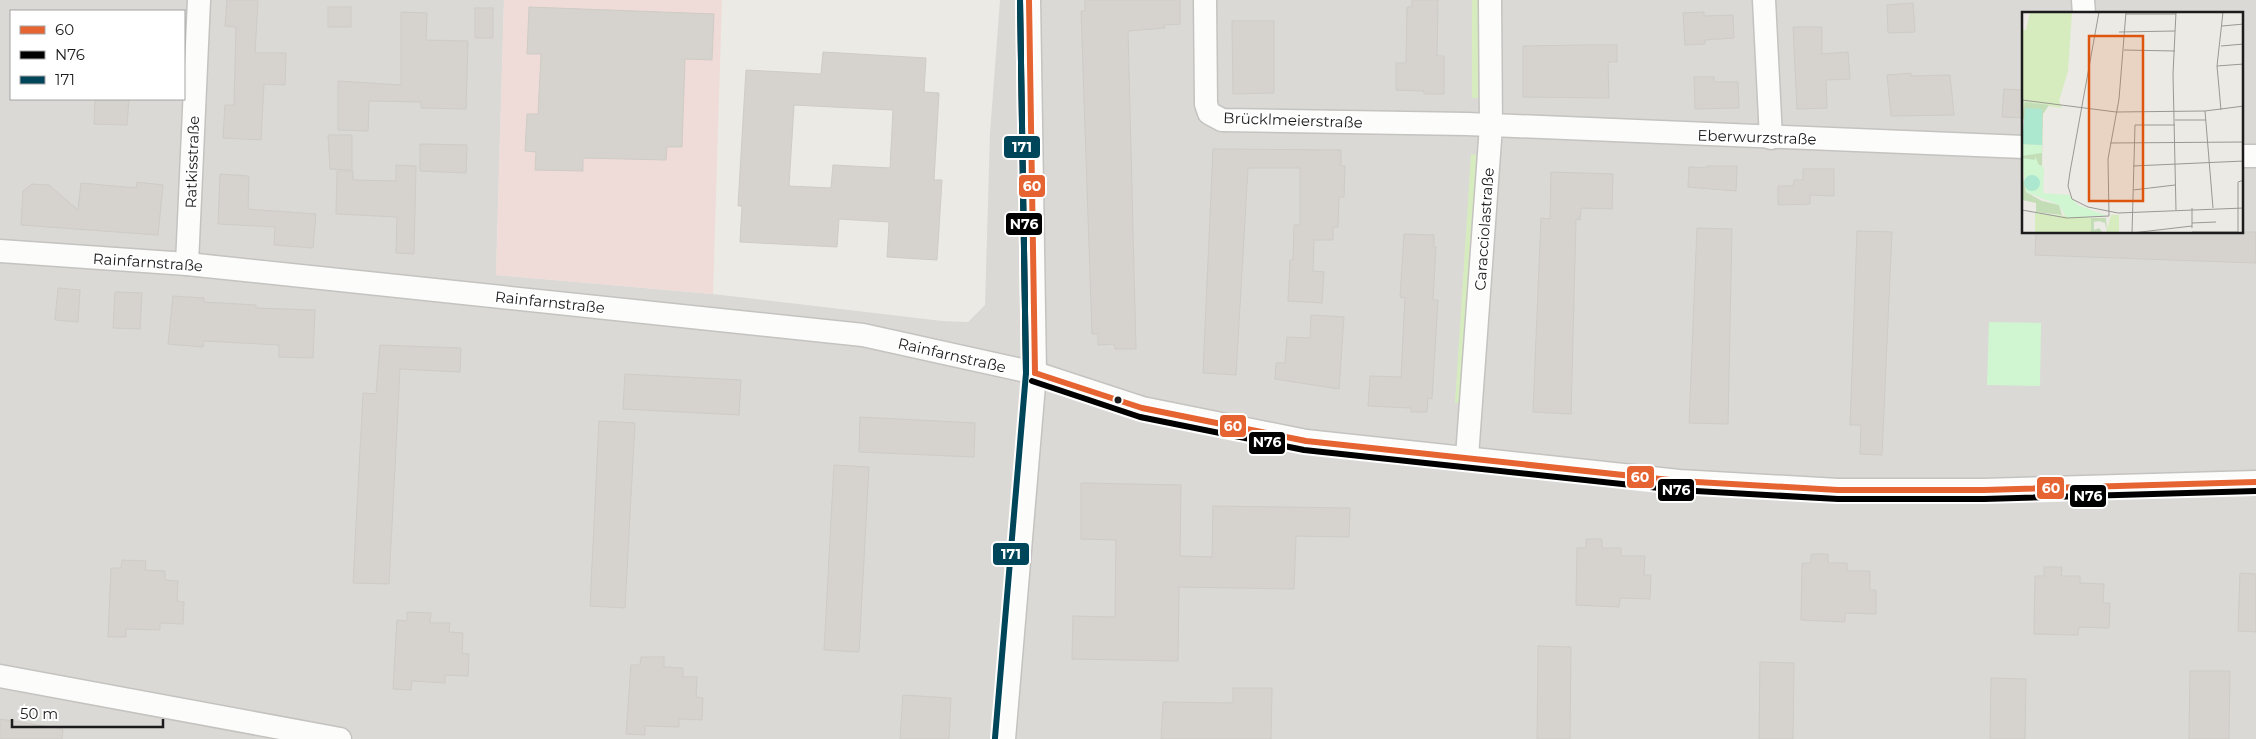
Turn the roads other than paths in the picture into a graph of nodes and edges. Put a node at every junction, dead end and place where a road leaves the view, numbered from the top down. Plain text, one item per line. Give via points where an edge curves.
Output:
1 (199, 0) edge
2 (1029, 0) edge
3 (1205, 0) edge
4 (1490, 0) edge
5 (1764, 0) edge
6 (1491, 126) junction
7 (1771, 138) junction
8 (2022, 147) edge
9 (0, 251) edge
10 (187, 264) junction
11 (1035, 373) junction
12 (1467, 457) junction
13 (2256, 482) edge
14 (0, 676) edge
15 (340, 739) edge
16 (1004, 739) edge

1 - 10 street, Ratkisstraße
2 - 11 street
3 - 6 street, Brücklmeierstraße via 1205,95 1209,113 1214,118
4 - 6 street, Caracciolastraße
5 - 7 street
6 - 7 street, Eberwurzstraße
6 - 12 street, Caracciolastraße
7 - 8 street, Eberwurzstraße
9 - 10 street, Rainfarnstraße
10 - 11 street, Rainfarnstraße via 863,335
11 - 12 street, Rainfarnstraße via 1142,408 1297,439
11 - 16 street
12 - 13 street, Rainfarnstraße via 1679,481 1838,490 1984,490
14 - 15 street

